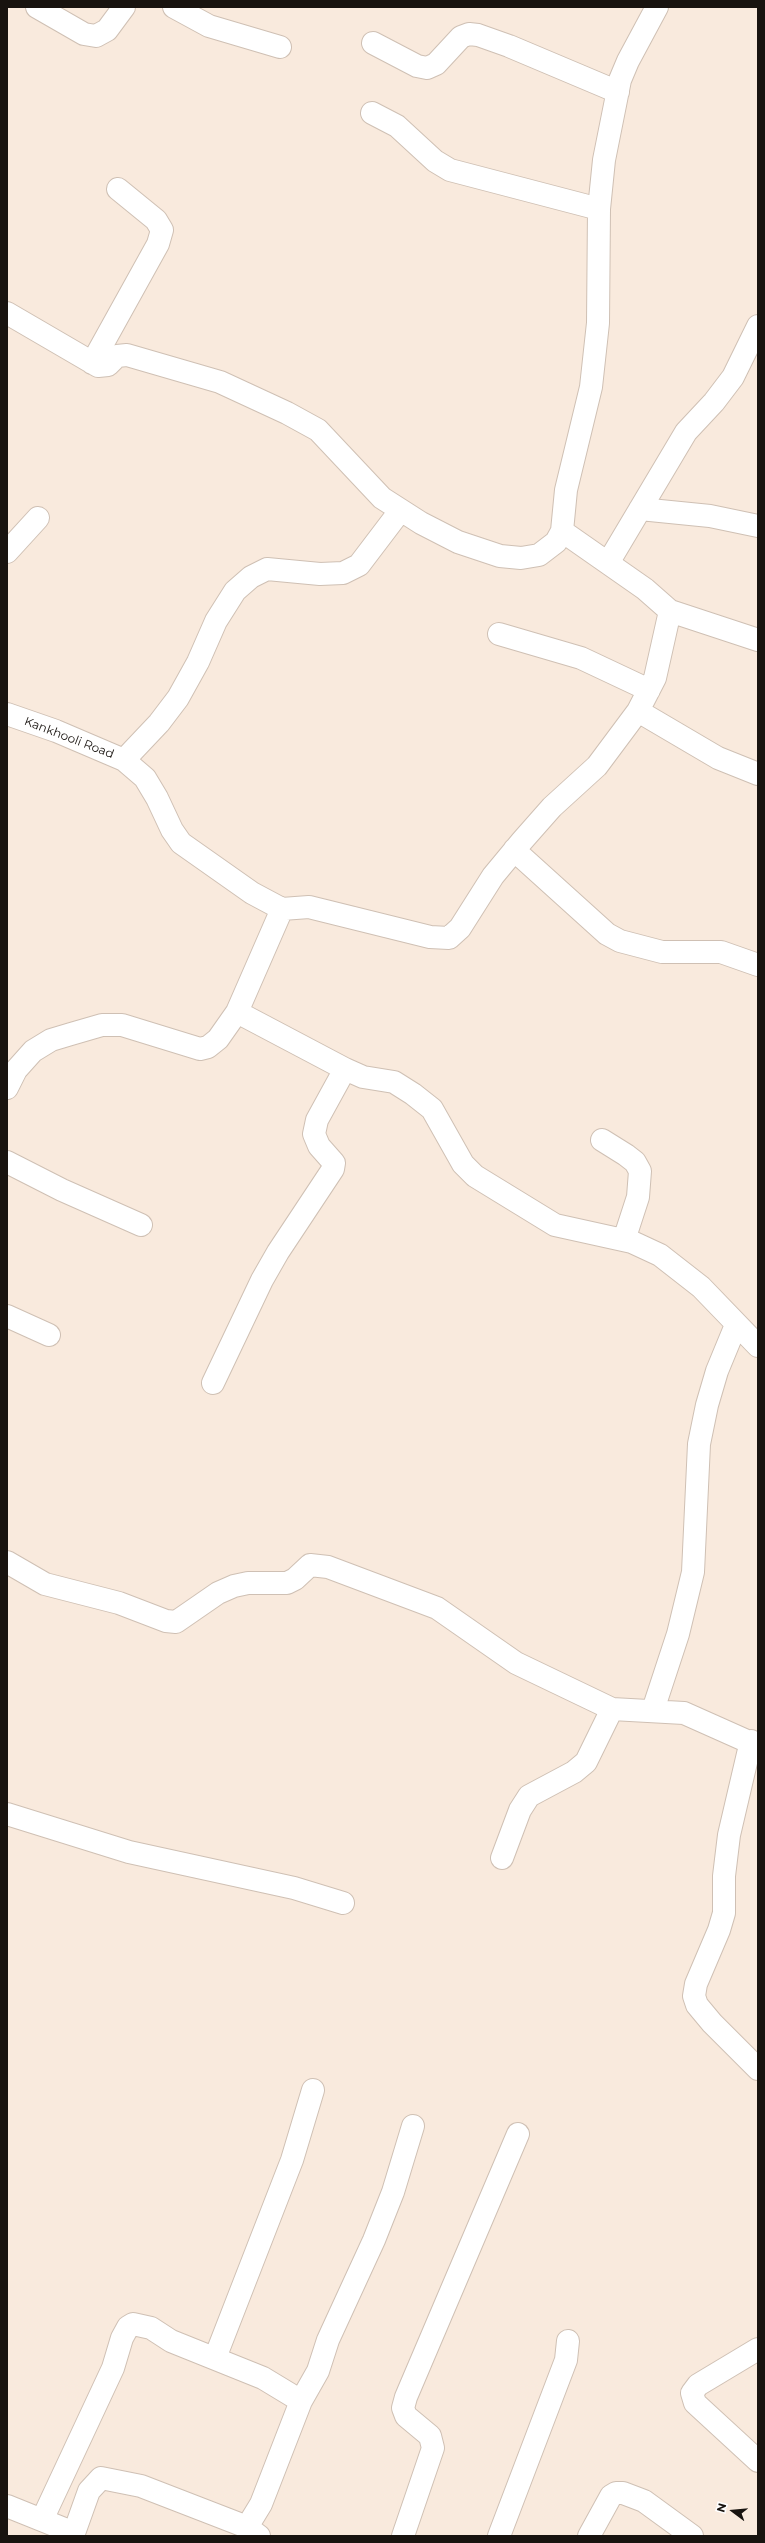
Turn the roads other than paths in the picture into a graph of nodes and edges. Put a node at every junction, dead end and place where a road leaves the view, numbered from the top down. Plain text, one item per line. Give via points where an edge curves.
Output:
1 (37, 7) edge
2 (124, 7) edge
3 (174, 7) edge
4 (657, 7) edge
5 (373, 43) dead end
6 (280, 47) dead end
7 (618, 92) junction
8 (372, 113) dead end
9 (118, 189) dead end
10 (599, 208) junction
11 (7, 313) edge
12 (758, 326) edge
13 (92, 363) junction
14 (640, 510) junction
15 (400, 511) junction
16 (38, 518) dead end
17 (758, 526) edge
18 (562, 531) junction
19 (7, 552) edge
20 (608, 562) junction
21 (670, 611) junction
22 (499, 634) dead end
23 (758, 640) edge
24 (649, 690) junction
25 (638, 711) junction
26 (7, 714) edge
27 (124, 760) junction
28 (758, 774) edge
29 (514, 850) junction
30 (282, 909) junction
31 (758, 965) edge
32 (237, 1012) junction
33 (345, 1069) junction
34 (7, 1088) edge
35 (602, 1140) dead end
36 (7, 1162) edge
37 (141, 1225) dead end
38 (624, 1240) junction
39 (7, 1316) edge
40 (736, 1325) junction
41 (49, 1335) dead end
42 (758, 1346) edge
43 (213, 1383) dead end
44 (7, 1562) edge
45 (612, 1709) junction
46 (653, 1710) junction
47 (755, 1743) edge
48 (7, 1814) edge
49 (502, 1858) dead end
50 (342, 1903) dead end
51 (758, 2069) edge
52 (313, 2090) dead end
53 (413, 2126) dead end
54 (518, 2134) dead end
55 (568, 2341) dead end
56 (758, 2349) edge
57 (215, 2358) junction
58 (301, 2401) junction
59 (758, 2461) edge
60 (7, 2506) edge
61 (42, 2520) junction
62 (253, 2531) edge
63 (74, 2535) edge
64 (403, 2536) edge
65 (499, 2536) edge
66 (588, 2536) edge
67 (692, 2536) edge

1 - 2 street via 84,34 96,36 108,30
3 - 6 street via 209,26
4 - 7 street via 628,61
5 - 7 street via 417,66 427,68 436,64 461,37 469,34 509,46
7 - 10 street via 604,160
8 - 10 street via 396,126 435,161 450,170
9 - 13 street via 156,220 162,230 158,244
10 - 18 street via 598,323 591,387 566,490
11 - 13 street
12 - 14 street via 733,376 714,402 686,432
13 - 15 street via 102,367 117,356 127,355 220,382 287,413 318,430 382,498
14 - 17 street via 710,516
14 - 20 street
15 - 18 street via 458,542 500,556 521,558 539,555 556,542
15 - 27 street via 359,565 344,573 320,574 267,569 251,577 235,591 216,621 198,662 178,698 159,723
16 - 19 street
18 - 20 street
20 - 21 street
21 - 23 street
21 - 24 street via 657,671
22 - 24 street via 581,658
24 - 25 street
25 - 28 street via 718,758
25 - 29 street via 597,766 552,807
26 - 27 street, Kankhooli Road via 56,731
27 - 30 street, Kankhooli Road via 145,778 181,843 252,893
29 - 30 street via 493,876 460,928 449,938 430,937 309,907
29 - 31 street via 607,934 620,941 662,952 721,952
30 - 32 street
32 - 33 street
32 - 34 street via 218,1039 208,1047 200,1049 122,1025 102,1025 51,1040 33,1051 16,1070
33 - 38 street via 363,1077 394,1082 432,1109 464,1164 475,1176 500,1192 555,1225
33 - 43 street via 317,1120 314,1134 319,1146 334,1163 333,1169 268,1269
35 - 38 street via 635,1162 640,1171 638,1197
36 - 37 street
38 - 40 street via 660,1255 682,1271 707,1293
39 - 41 street
40 - 42 street
40 - 46 street via 717,1371 707,1406 699,1444 693,1572 678,1634
44 - 45 street via 45,1584 119,1603 166,1621 176,1622 218,1593 234,1586 248,1583 287,1583 310,1565 328,1567 437,1608 516,1663
45 - 46 street via 635,1712
45 - 49 street via 586,1762 574,1772 530,1796 520,1810
46 - 47 street via 684,1713
47 - 51 street via 729,1835 724,1876 724,1913 720,1930 696,1984 694,1996 697,2005 712,2023
48 - 50 street via 129,1852 294,1888
52 - 57 street via 292,2160
53 - 58 street via 393,2192 374,2240 328,2340 318,2371
54 - 64 street via 406,2397 403,2408 406,2416 430,2436 432,2448
55 - 65 street via 566,2360
56 - 59 street via 698,2385 692,2393 695,2403
57 - 58 street via 263,2378
57 - 61 street via 171,2341 151,2328 133,2324 128,2327 113,2368
58 - 62 street
60 - 61 street
61 - 63 street
62 - 63 street via 141,2486 101,2478 89,2491
66 - 67 street via 612,2496 623,2493 644,2501

